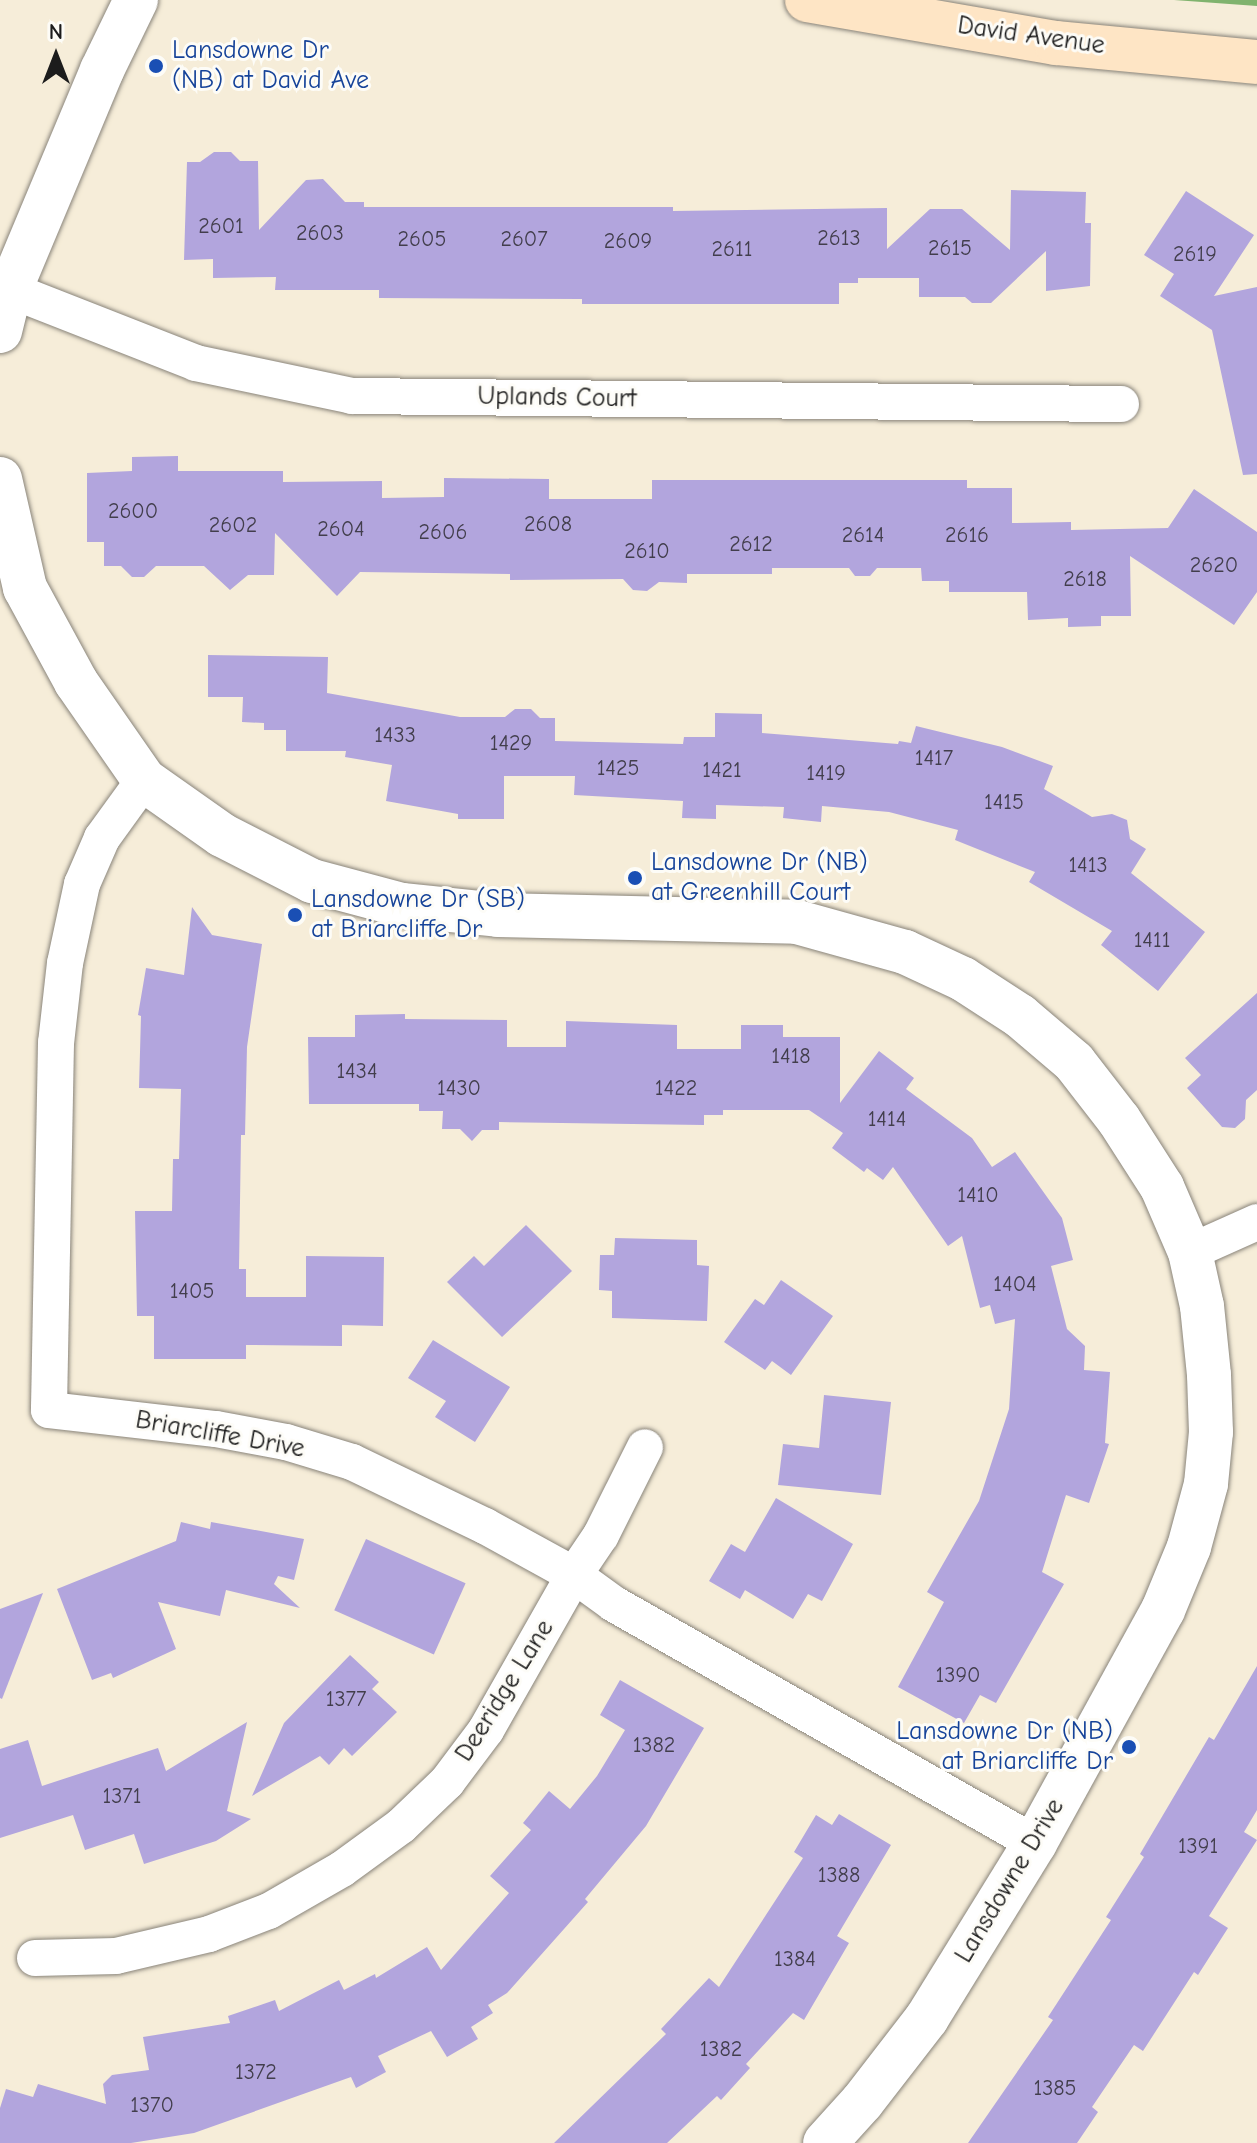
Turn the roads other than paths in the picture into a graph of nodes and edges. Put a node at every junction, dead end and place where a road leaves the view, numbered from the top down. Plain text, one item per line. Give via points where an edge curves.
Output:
1 (136, 0) edge
2 (807, 0) edge
3 (1257, 62) edge
4 (5, 310) edge
5 (1121, 404) dead end
6 (0, 479) edge
7 (144, 780) junction
8 (1257, 1222) edge
9 (1190, 1252) junction
10 (645, 1447) dead end
11 (574, 1575) junction
12 (1035, 1843) junction
13 (35, 1958) dead end
14 (825, 2143) edge

1 - 4 street via 102,70
2 - 3 main road, David Avenue via 1056,43
4 - 5 street, Uplands Court via 196,363 352,396
6 - 7 street, Lansdowne Drive via 25,588 76,682
7 - 9 street, Lansdowne Drive via 222,835 312,881 402,905 498,915 797,922 905,952 963,979 1020,1016 1074,1062 1162,1187
7 - 11 street, Briarcliffe Drive via 102,838 87,873 65,963 56,1043 49,1410 216,1429 352,1462
8 - 9 street
9 - 12 street, Lansdowne Drive via 1202,1306 1211,1432 1206,1484 1163,1610
10 - 11 street, Deeridge Lane via 601,1535
11 - 12 street, Briarcliffe Drive via 628,1612
11 - 13 street, Deeridge Lane via 486,1730 447,1782 401,1826 342,1869 269,1911 209,1934 116,1956
12 - 14 street, Lansdowne Drive via 927,2018

